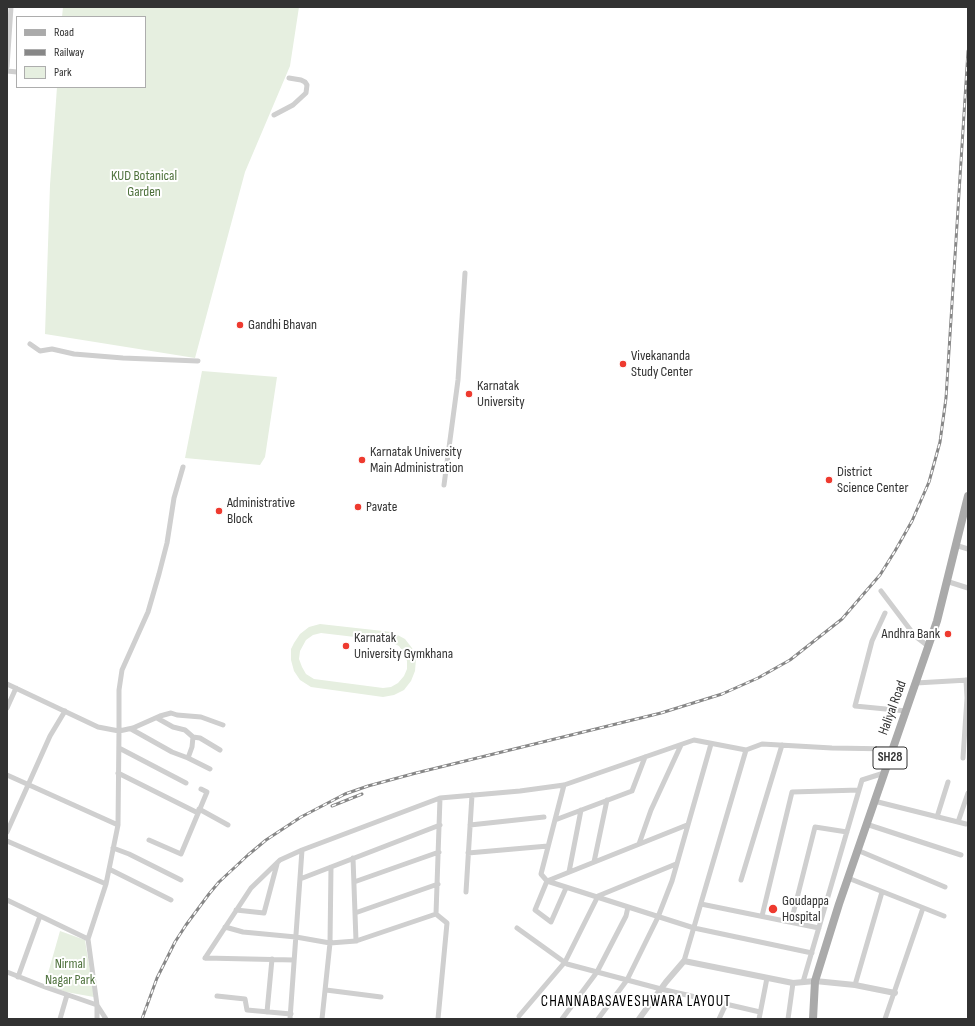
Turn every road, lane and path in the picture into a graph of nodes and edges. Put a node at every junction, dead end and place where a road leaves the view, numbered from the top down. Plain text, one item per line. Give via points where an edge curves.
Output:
1 (11, 7) edge
2 (7, 67) edge
3 (289, 78) dead end
4 (274, 115) dead end
5 (465, 273) dead end
6 (30, 344) dead end
7 (198, 361) dead end
8 (183, 467) dead end
9 (444, 485) dead end
10 (968, 496) edge
11 (955, 545) junction
12 (968, 549) edge
13 (946, 581) junction
14 (968, 588) edge
15 (881, 591) dead end
16 (885, 613) dead end
17 (928, 646) junction
18 (967, 680) edge
19 (916, 683) junction
20 (7, 684) edge
21 (16, 688) junction
22 (967, 704) edge
23 (7, 708) edge
24 (65, 711) junction
25 (906, 711) junction
26 (157, 718) junction
27 (224, 725) dead end
28 (131, 729) junction
29 (119, 731) junction
30 (193, 737) junction
31 (711, 744) junction
32 (681, 745) junction
33 (782, 745) junction
34 (119, 748) junction
35 (892, 749) junction
36 (220, 750) dead end
37 (746, 750) junction
38 (645, 757) junction
39 (188, 758) junction
40 (963, 758) dead end
41 (210, 770) dead end
42 (118, 773) junction
43 (884, 773) junction
44 (7, 775) edge
45 (948, 782) dead end
46 (186, 783) dead end
47 (28, 784) junction
48 (564, 785) junction
49 (201, 789) dead end
50 (859, 790) junction
51 (968, 793) edge
52 (472, 795) junction
53 (440, 798) junction
54 (607, 800) junction
55 (874, 801) junction
56 (582, 810) junction
57 (198, 811) junction
58 (937, 816) junction
59 (544, 817) dead end
60 (555, 820) junction
61 (958, 822) junction
62 (866, 824) junction
63 (966, 824) dead end
64 (118, 825) junction
65 (228, 825) dead end
66 (440, 825) junction
67 (470, 825) junction
68 (687, 825) junction
69 (7, 832) edge
70 (847, 832) junction
71 (7, 840) edge
72 (149, 840) dead end
73 (639, 844) junction
74 (548, 846) junction
75 (113, 848) junction
76 (302, 850) junction
77 (858, 850) junction
78 (439, 852) junction
79 (468, 853) junction
80 (961, 855) dead end
81 (353, 858) junction
82 (594, 862) junction
83 (277, 864) junction
84 (676, 864) junction
85 (331, 867) junction
86 (109, 869) junction
87 (569, 872) junction
88 (848, 878) junction
89 (300, 879) junction
90 (181, 880) dead end
91 (741, 880) dead end
92 (547, 881) junction
93 (354, 882) junction
94 (106, 884) junction
95 (438, 884) junction
96 (945, 887) dead end
97 (566, 888) junction
98 (466, 892) dead end
99 (882, 892) junction
100 (598, 896) junction
101 (7, 900) edge
102 (171, 900) dead end
103 (701, 904) junction
104 (628, 907) junction
105 (924, 908) junction
106 (236, 910) junction
107 (355, 913) junction
108 (436, 914) junction
109 (40, 916) junction
110 (762, 916) junction
111 (944, 916) dead end
112 (658, 917) junction
113 (791, 922) junction
114 (225, 927) junction
115 (517, 928) dead end
116 (694, 928) junction
117 (819, 928) junction
118 (296, 937) junction
119 (88, 938) junction
120 (356, 941) junction
121 (330, 943) junction
122 (812, 953) junction
123 (272, 959) junction
124 (294, 960) junction
125 (684, 961) junction
126 (565, 962) junction
127 (7, 972) edge
128 (596, 972) junction
129 (18, 976) junction
130 (767, 978) junction
131 (627, 980) junction
132 (815, 981) junction
133 (803, 982) junction
134 (794, 983) junction
135 (855, 984) junction
136 (661, 989) junction
137 (326, 990) junction
138 (895, 993) junction
139 (67, 995) junction
140 (217, 996) dead end
141 (381, 997) dead end
142 (726, 1004) junction
143 (97, 1005) junction
144 (267, 1012) junction
145 (760, 1012) junction
146 (290, 1016) edge
147 (519, 1016) dead end
148 (60, 1019) edge
149 (97, 1019) edge
150 (106, 1019) edge
151 (323, 1019) edge
152 (438, 1019) edge
153 (562, 1019) edge
154 (598, 1019) edge
155 (639, 1019) edge
156 (719, 1019) edge
157 (759, 1019) edge
158 (788, 1019) edge
159 (813, 1019) edge
160 (885, 1019) edge

1 - 2 street
3 - 4 street via 305,82 306,93 293,105
5 - 9 street via 458,380
6 - 7 street via 40,351 52,349 74,354
8 - 29 street via 148,612 122,670 119,690
10 - 11 main road, Haliyal Road / SH28
11 - 12 street
11 - 13 main road, Haliyal Road / SH28
13 - 14 street
13 - 17 main road, Haliyal Road / SH28
15 - 17 street via 915,636
16 - 25 street via 872,641 855,706
17 - 19 main road, Haliyal Road / SH28
18 - 19 street
18 - 22 street
19 - 25 main road, Haliyal Road / SH28
20 - 21 street
21 - 23 street
21 - 24 street
22 - 40 street
24 - 29 street via 98,727
24 - 47 street via 50,736
25 - 35 main road, Haliyal Road / SH28
26 - 27 street via 171,713 201,717
26 - 28 street
26 - 30 street via 185,730
28 - 29 street
28 - 39 street
29 - 34 street
30 - 36 street via 200,738
30 - 39 street
31 - 32 street via 694,740
31 - 37 street
31 - 68 street
32 - 38 street
32 - 73 street via 651,810
33 - 35 street
33 - 37 street via 762,744
33 - 91 street
34 - 42 street
34 - 46 street
35 - 43 main road, Haliyal Road / SH28
37 - 103 street
38 - 48 street
38 - 54 street via 632,791
39 - 41 street
42 - 57 street
42 - 64 street
43 - 50 street via 862,780
43 - 55 main road, Haliyal Road / SH28
44 - 47 street
45 - 58 street
47 - 64 street
47 - 69 street
48 - 52 street
48 - 60 street
49 - 57 street via 207,792
50 - 70 street
50 - 110 street via 792,792
51 - 61 street
52 - 53 street
52 - 67 street
53 - 66 street
53 - 76 street
54 - 56 street
54 - 82 street
55 - 58 street
55 - 62 main road, Haliyal Road / SH28
56 - 60 street
56 - 87 street
57 - 65 street
57 - 72 street via 181,854
58 - 61 street
59 - 67 street
60 - 74 street
61 - 63 street
62 - 77 main road, Haliyal Road / SH28
62 - 80 street
64 - 75 street
66 - 78 street
66 - 81 street
67 - 79 street
68 - 73 street
68 - 84 street
70 - 113 street via 815,827
70 - 117 street
71 - 94 street
73 - 82 street
74 - 79 street
74 - 92 street via 541,874
75 - 86 street
75 - 90 street
76 - 83 street via 280,860
76 - 89 street
77 - 88 main road, Haliyal Road / SH28
77 - 96 street
78 - 93 street
78 - 95 street
79 - 98 street
81 - 85 street
81 - 93 street
82 - 87 street
83 - 106 street via 251,888
83 - 106 street via 264,913
84 - 100 street
84 - 112 street
85 - 89 street
85 - 121 street
86 - 94 street
86 - 102 street
87 - 92 street
88 - 99 street
88 - 132 main road, Haliyal Road / SH28
89 - 118 street
92 - 97 street
92 - 97 street via 535,910 551,922
93 - 107 street
94 - 119 street
95 - 107 street
95 - 108 street
97 - 100 street
99 - 105 street
99 - 135 street
100 - 104 street
100 - 126 street
101 - 109 street
103 - 110 street
103 - 116 street
104 - 112 street
104 - 128 street via 620,928
105 - 111 street
105 - 138 street
106 - 114 street
107 - 120 street
108 - 120 street
108 - 152 street via 447,923
109 - 119 street
109 - 129 street
110 - 113 street
112 - 116 street
112 - 131 street
113 - 117 street
114 - 118 street via 242,932
114 - 123 street via 205,958
115 - 126 street
116 - 122 street
116 - 125 street
117 - 122 street
118 - 121 street
118 - 124 street
119 - 143 street
120 - 121 street
121 - 137 street
122 - 133 street
123 - 124 street
123 - 144 street
124 - 146 street
125 - 130 street
125 - 136 street
126 - 128 street
126 - 147 street
127 - 129 street
128 - 131 street
128 - 153 street
129 - 139 street
130 - 134 street
130 - 145 street
131 - 136 street
131 - 154 street
132 - 133 street
132 - 135 street
132 - 159 main road, Haliyal Road / SH28
133 - 134 street
134 - 158 street
135 - 138 street
136 - 142 street
136 - 155 street
137 - 141 street
137 - 151 street
138 - 160 street
139 - 143 street
139 - 148 street
140 - 144 street via 245,999 247,1010
142 - 145 street
142 - 156 street
143 - 149 street
143 - 150 street
144 - 146 street
145 - 157 street

